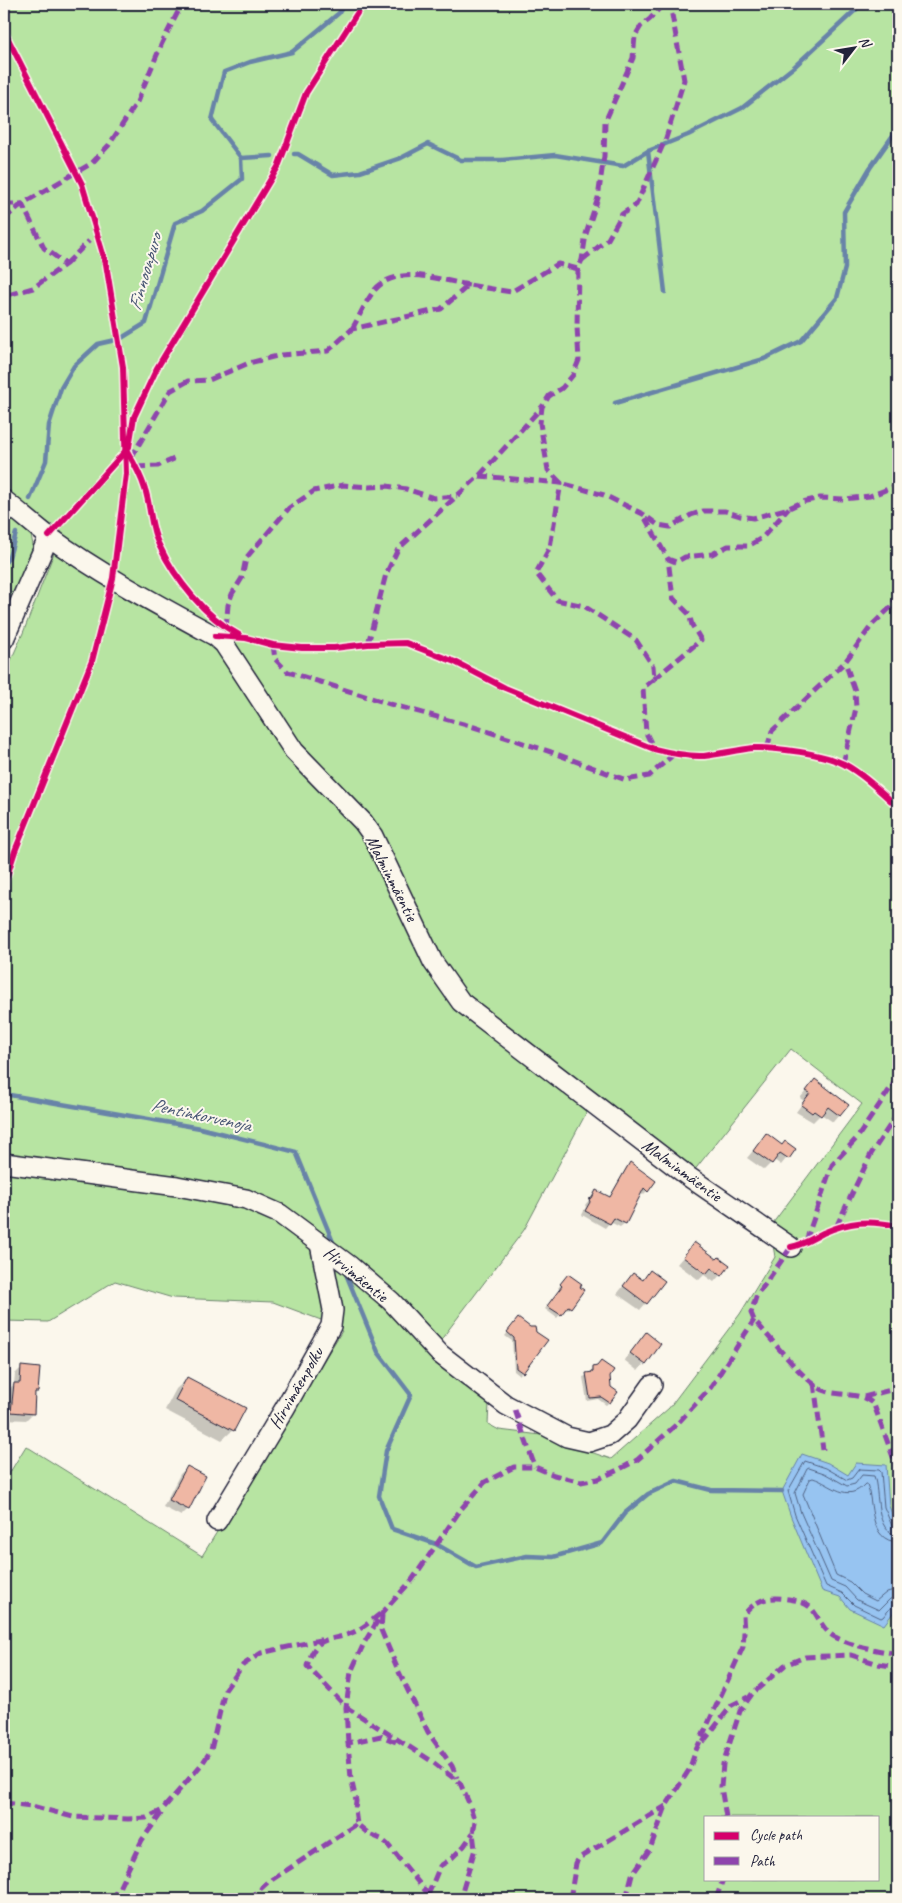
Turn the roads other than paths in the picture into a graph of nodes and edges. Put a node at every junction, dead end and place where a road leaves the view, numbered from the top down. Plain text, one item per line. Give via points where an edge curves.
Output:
1 (4, 500) edge
2 (49, 536) junction
3 (4, 639) edge
4 (4, 1163) edge
5 (320, 1244) junction
6 (791, 1247) dead end
7 (652, 1384) dead end
8 (217, 1521) dead end

1 - 2 street, Malminmäentie
2 - 3 street
2 - 6 street, Malminmäentie via 224,644 294,751 373,836 433,962 462,1002 688,1177
4 - 5 street, Hirvimäentie via 177,1186 246,1199 280,1214
5 - 7 street, Hirvimäentie via 391,1301 440,1354 499,1400 567,1437 589,1442 610,1435 627,1420
5 - 8 street, Hirvimäenpolku via 333,1310 331,1326

